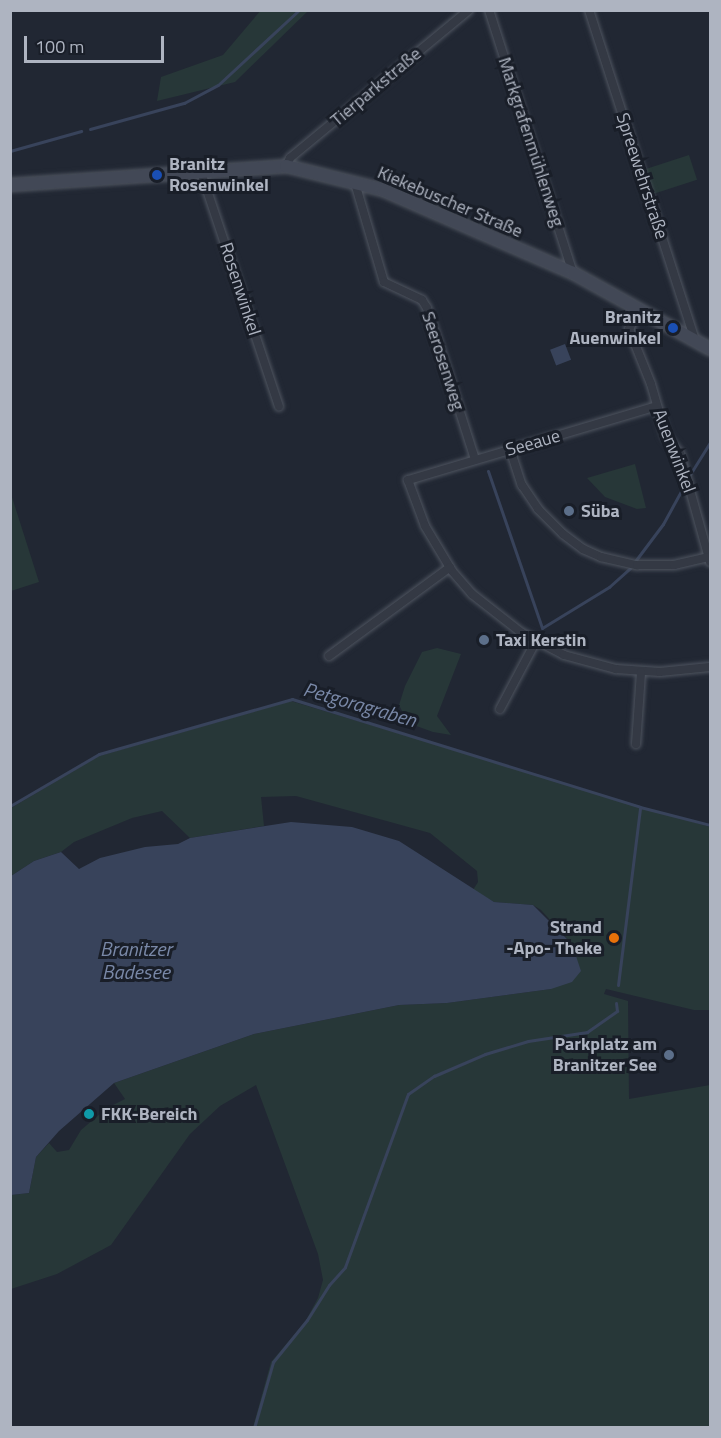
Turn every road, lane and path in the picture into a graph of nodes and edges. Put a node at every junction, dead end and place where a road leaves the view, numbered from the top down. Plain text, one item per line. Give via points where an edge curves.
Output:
1 (469, 10) edge
2 (489, 10) edge
3 (589, 10) edge
4 (285, 166) junction
5 (201, 172) junction
6 (355, 183) junction
7 (10, 185) edge
8 (573, 273) junction
9 (639, 308) junction
10 (695, 341) junction
11 (711, 349) edge
12 (279, 406) dead end
13 (657, 406) junction
14 (510, 450) junction
15 (475, 459) junction
16 (710, 560) edge
17 (450, 567) junction
18 (536, 641) junction
19 (329, 656) dead end
20 (711, 667) edge
21 (641, 672) junction
22 (500, 709) dead end
23 (636, 744) dead end

1 - 4 street, Tierparkstraße
2 - 8 street, Markgrafenmühlenweg
3 - 10 street, Spreewehrstraße
4 - 5 street, Kiekebuscher Straße
4 - 6 street, Kiekebuscher Straße
5 - 7 street, Kiekebuscher Straße
5 - 12 street, Rosenwinkel
6 - 8 street, Kiekebuscher Straße via 383,190
6 - 15 street, Seerosenweg via 384,282 422,300 427,308
8 - 9 street, Kiekebuscher Straße
9 - 10 street, Kiekebuscher Straße
9 - 13 street, Auenwinkel via 628,329
10 - 11 street, Kiekebuscher Straße
13 - 14 street, Seeaue
13 - 16 street, Auenwinkel via 666,436 680,454
14 - 15 street, Seeaue
14 - 16 street via 522,485 549,521 583,549 632,564 668,566
15 - 17 street, Seeaue via 408,480 425,526
17 - 18 street via 472,594
17 - 19 street
18 - 21 street via 591,663
18 - 22 street
20 - 21 street
21 - 23 street

